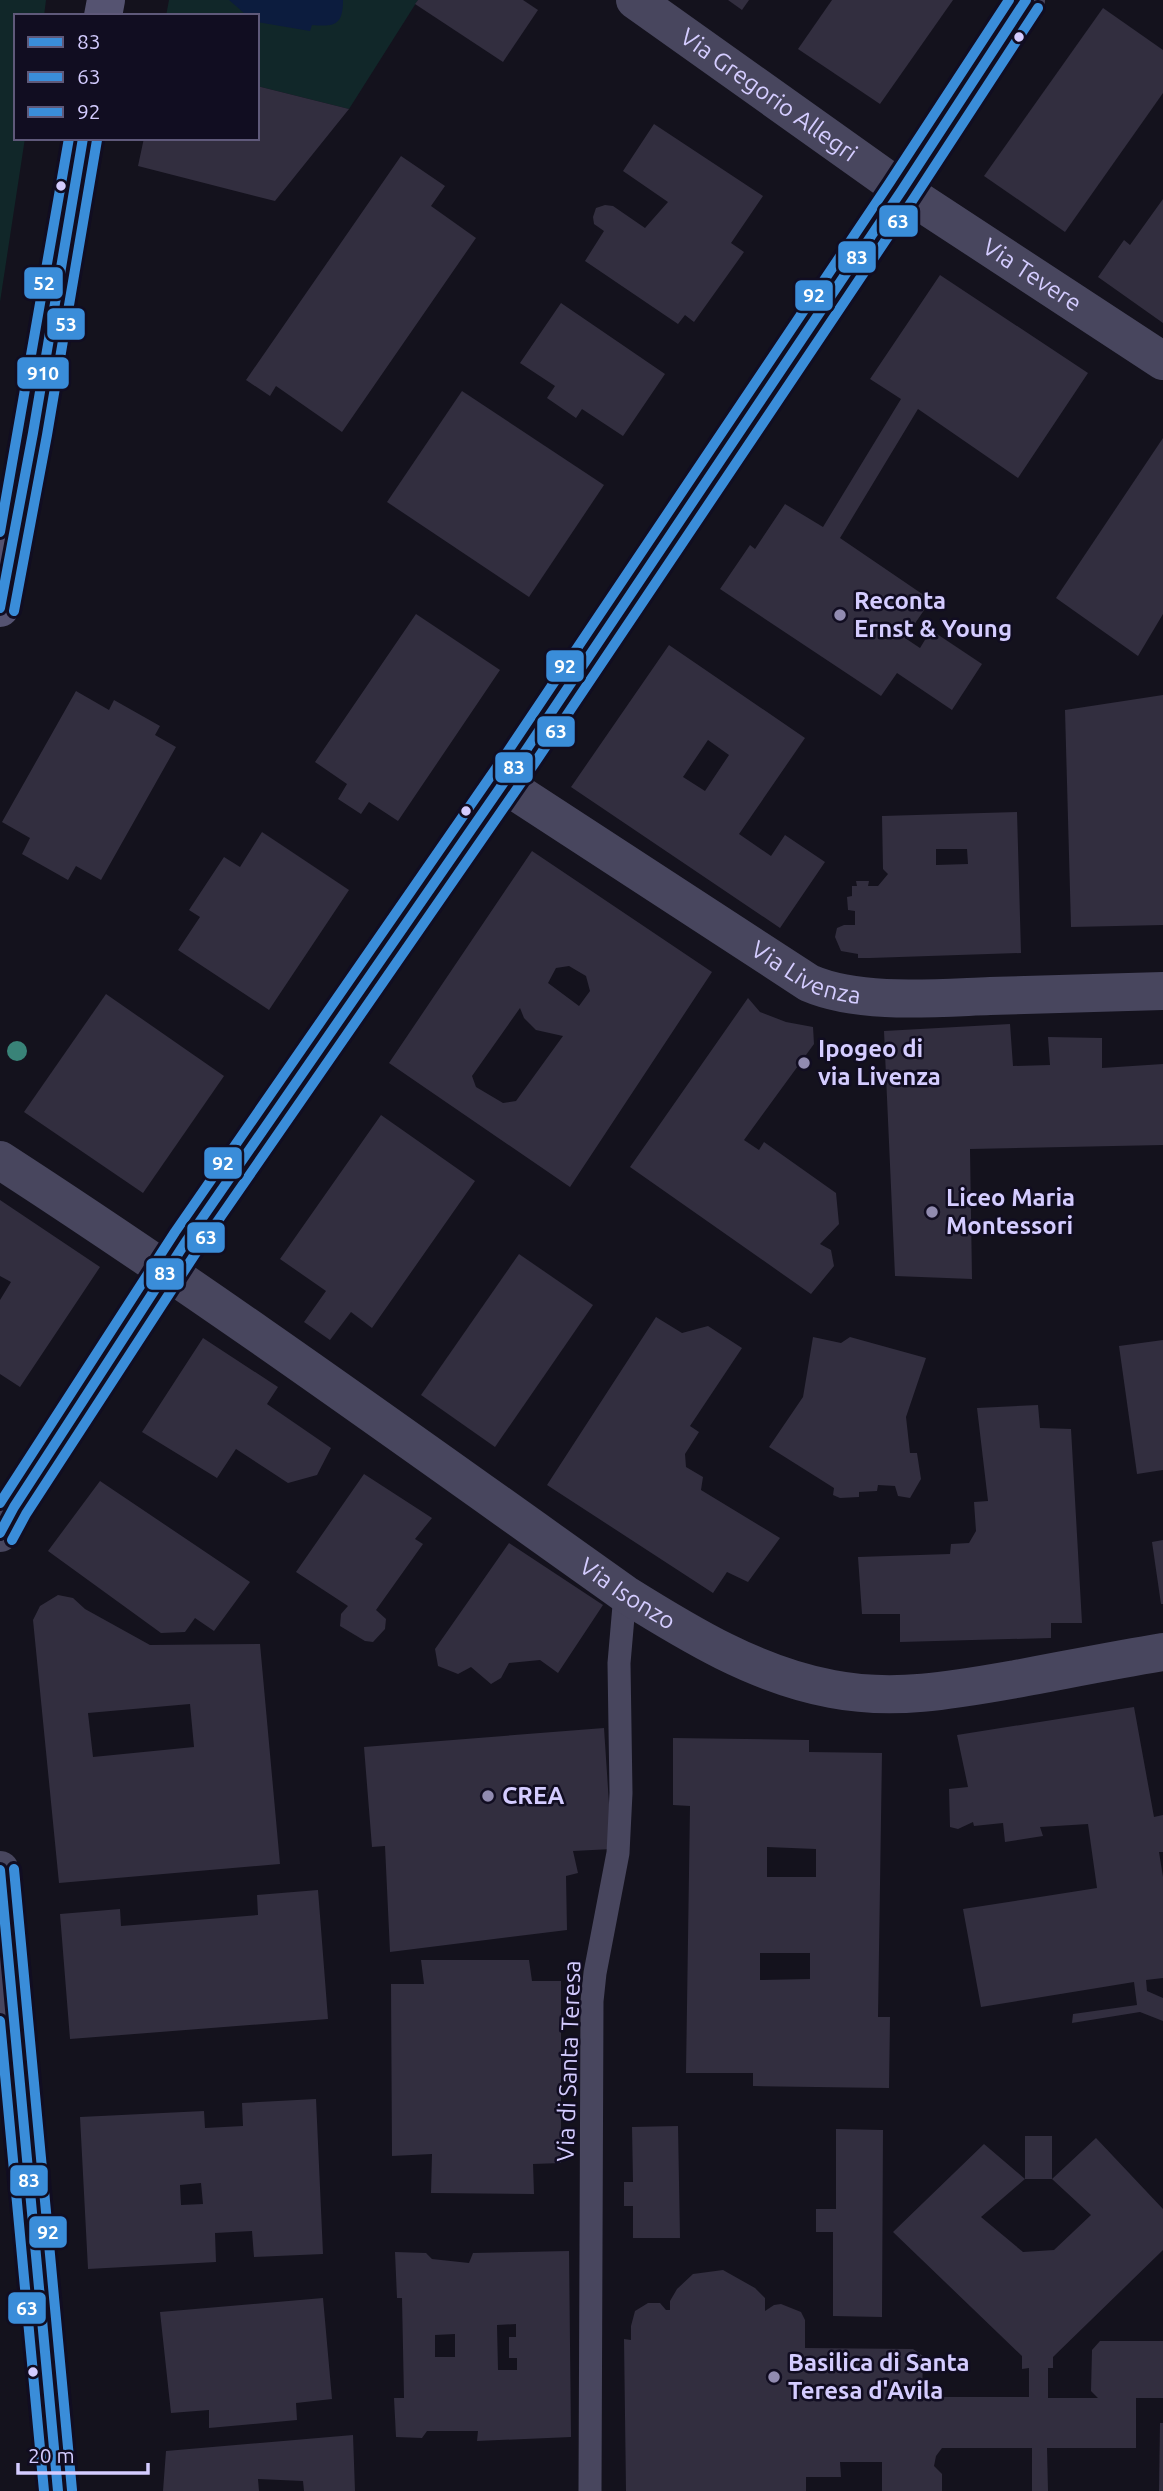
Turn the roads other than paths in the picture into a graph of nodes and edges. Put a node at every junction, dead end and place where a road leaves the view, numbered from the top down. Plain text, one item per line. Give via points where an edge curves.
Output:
1 (635, 0) edge
2 (1026, 0) edge
3 (83, 140) edge
4 (902, 190) junction
5 (1163, 361) edge
6 (0, 608) edge
7 (502, 783) junction
8 (1163, 991) edge
9 (0, 1160) edge
10 (167, 1271) junction
11 (0, 1532) edge
12 (625, 1594) junction
13 (1163, 1652) edge
14 (0, 1870) edge
15 (58, 2491) edge
16 (590, 2491) edge

1 - 4 street, Via Gregorio Allegri
2 - 4 street
3 - 6 main road
4 - 5 street, Via Tevere
4 - 7 street
7 - 8 street, Via Livenza via 826,990 921,998
7 - 10 street
9 - 10 street, Via Isonzo
10 - 11 street
10 - 12 street, Via Isonzo
12 - 13 street, Via Isonzo via 756,1666 831,1689 878,1695 956,1690
12 - 16 lane, Via di Santa Teresa via 619,1663 618,1853 593,2001
14 - 15 street

